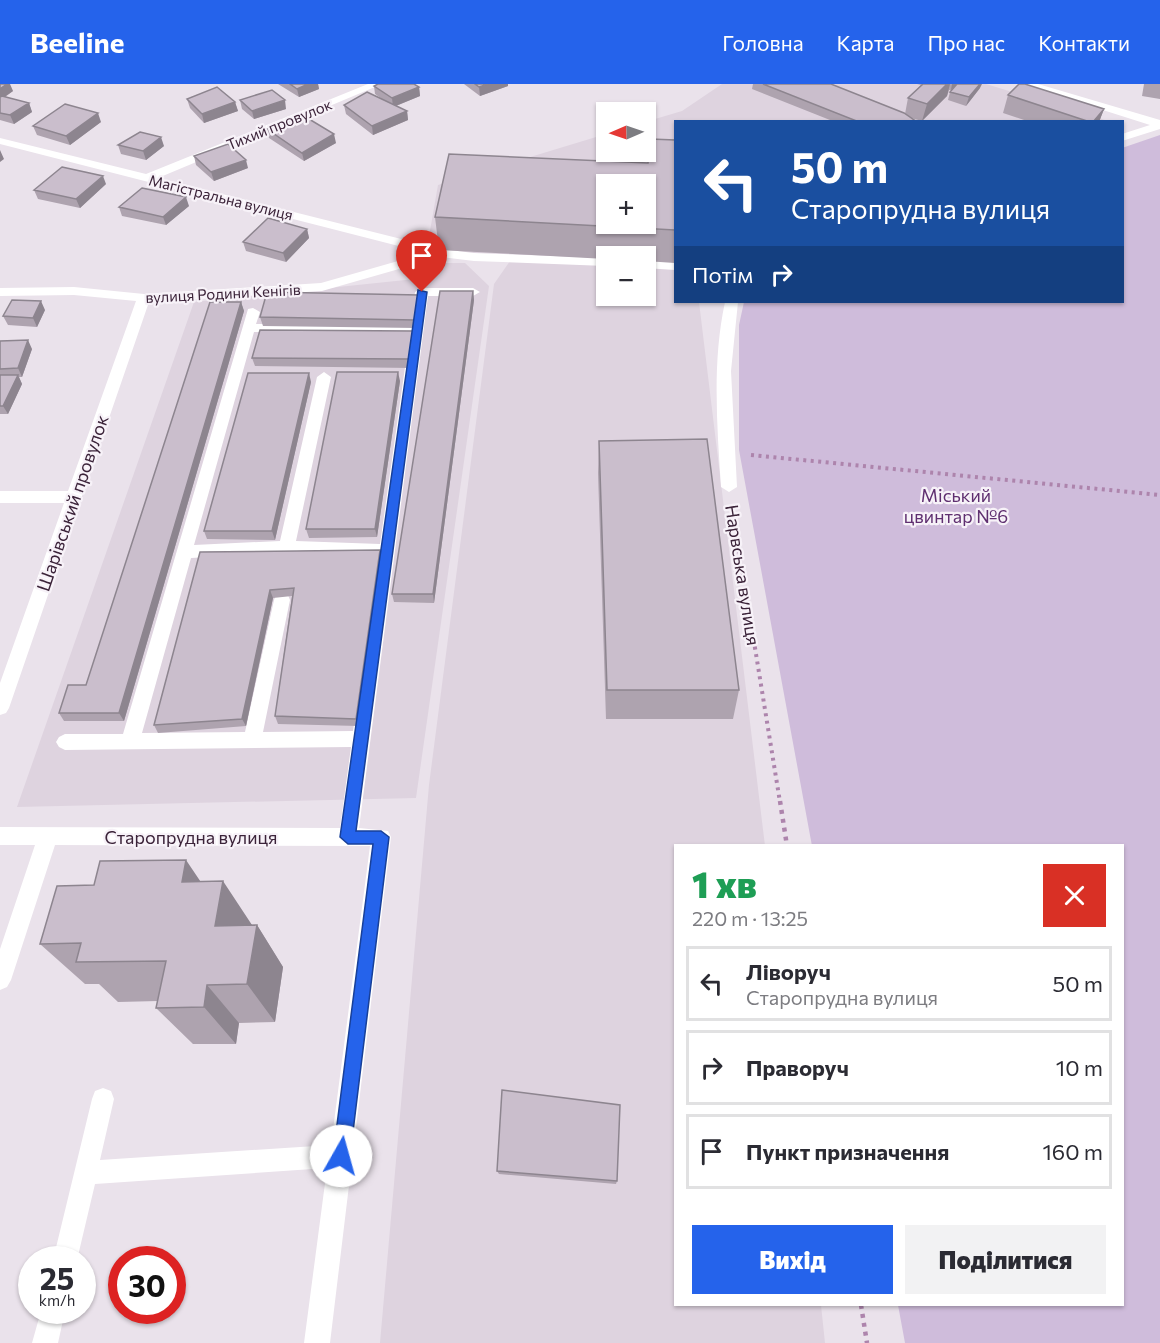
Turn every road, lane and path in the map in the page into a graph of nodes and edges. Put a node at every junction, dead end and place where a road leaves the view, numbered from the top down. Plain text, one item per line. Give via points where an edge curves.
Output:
1 (377, 84) edge
2 (1026, 84) edge
3 (1160, 125) edge
4 (1124, 137) edge
5 (0, 141) edge
6 (147, 178) junction
7 (441, 253) junction
8 (596, 262) edge
9 (656, 265) edge
10 (674, 266) edge
11 (0, 292) edge
12 (473, 292) edge
13 (144, 298) junction
14 (731, 303) edge
15 (253, 312) dead end
16 (248, 328) junction
17 (417, 328) junction
18 (324, 377) dead end
19 (726, 453) junction
20 (729, 487) joint
21 (1160, 495) edge
22 (0, 497) edge
23 (74, 497) junction
24 (287, 547) junction
25 (387, 550) junction
26 (184, 552) junction
27 (282, 600) edge
28 (0, 708) edge
29 (252, 740) junction
30 (361, 740) junction
31 (65, 742) dead end
32 (130, 742) junction
33 (0, 836) edge
34 (48, 836) junction
35 (348, 837) junction
36 (787, 844) edge
37 (0, 980) edge
38 (103, 1099) dead end
39 (341, 1156) junction
40 (85, 1173) junction
41 (68, 1246) edge
42 (861, 1306) edge
43 (49, 1324) edge
44 (45, 1343) edge
45 (317, 1343) edge
46 (867, 1343) edge

1 - 6 street, Тихий провулок
2 - 3 street
3 - 4 street
5 - 6 street, Магістральна вулиця
6 - 7 street, Магістральна вулиця
7 - 8 street, Магістральна вулиця
7 - 13 street, вулиця Родини Кенігів via 322,287
9 - 10 street
11 - 13 street, вулиця Родини Кенігів via 74,291
12 - 17 street via 422,292
13 - 23 street, Шарівський провулок
14 - 19 street, Нарвська вулиця via 723,411
15 - 16 street
16 - 17 street
16 - 26 street
17 - 25 street
18 - 24 street
19 - 20 street, Нарвська вулиця
19 - 21 path
20 - 36 path, Нарвська вулиця
22 - 23 street
23 - 28 street, Шарівський провулок
24 - 25 street
24 - 26 street
25 - 30 street
26 - 32 street
27 - 29 street
29 - 30 street
29 - 32 street
30 - 35 street
31 - 32 street
33 - 34 street, Старопрудна вулиця
34 - 35 street, Старопрудна вулиця
34 - 37 street
35 - 39 street, Старопрудна вулиця via 381,837
38 - 40 street
39 - 40 street
39 - 45 street
40 - 41 street
42 - 46 path
43 - 44 street

